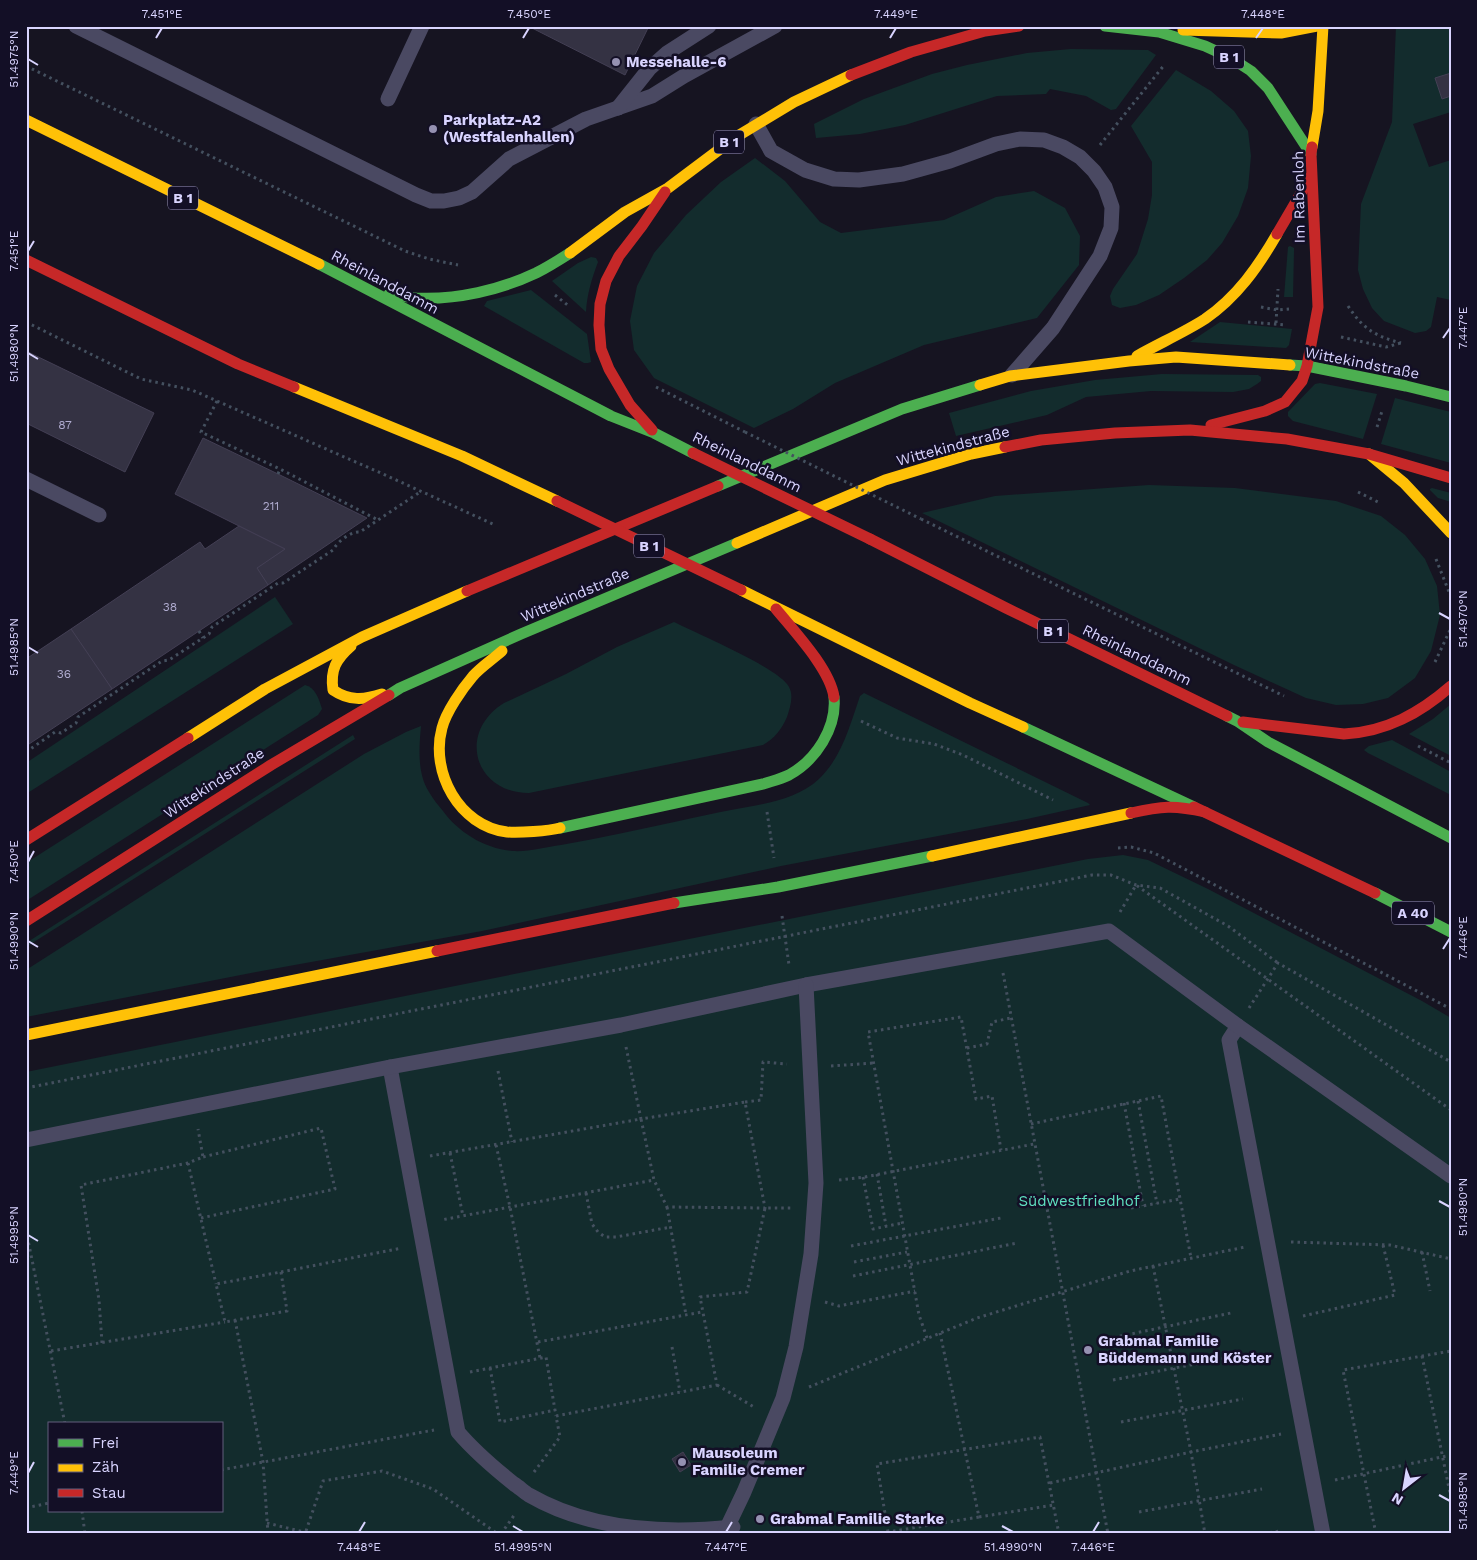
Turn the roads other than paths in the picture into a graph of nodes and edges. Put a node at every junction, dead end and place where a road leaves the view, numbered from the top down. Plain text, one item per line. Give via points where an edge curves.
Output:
1 (76, 26) edge
2 (422, 26) edge
3 (709, 26) edge
4 (775, 26) edge
5 (1019, 26) edge
6 (1105, 26) edge
7 (1317, 26) edge
8 (1323, 26) edge
9 (1159, 32) junction
10 (388, 99) dead end
11 (618, 109) junction
12 (26, 120) edge
13 (756, 124) junction
14 (1311, 154) junction
15 (1311, 176) junction
16 (668, 188) junction
17 (26, 260) edge
18 (357, 283) junction
19 (1129, 361) junction
20 (1307, 366) junction
21 (1010, 376) junction
22 (1451, 397) edge
23 (1190, 430) junction
24 (654, 433) junction
25 (1370, 454) junction
26 (1451, 478) edge
27 (28, 484) edge
28 (99, 515) dead end
29 (1451, 534) edge
30 (776, 609) junction
31 (522, 634) junction
32 (362, 636) junction
33 (1451, 686) edge
34 (400, 688) junction
35 (1237, 721) junction
36 (1205, 812) junction
37 (1451, 838) edge
38 (26, 840) edge
39 (1374, 893) joint
40 (26, 921) edge
41 (1451, 932) edge
42 (799, 986) junction
43 (1238, 1026) junction
44 (26, 1035) edge
45 (390, 1067) junction
46 (26, 1140) edge
47 (1451, 1176) edge
48 (728, 1529) edge
49 (1323, 1534) edge

1 - 11 lane via 431,201 459,198 472,192 509,160 586,120
2 - 10 lane
3 - 11 lane via 667,53 649,69
4 - 11 lane via 652,96
5 - 13 main road, B 1 via 986,31 911,52 847,76
6 - 9 main road, B 1
7 - 9 main road, B 1 via 1281,33
8 - 14 main road, Im Rabenloh via 1318,111
9 - 14 main road, B 1 via 1205,46 1251,71 1268,88
12 - 18 main road, Rheinlanddamm / B 1
13 - 16 main road, B 1
13 - 21 lane via 770,151 805,170 834,179 859,180 903,174 1020,139 1044,140 1072,152 1086,163 1105,187 1112,207 1111,228 1100,256 1053,328
14 - 15 main road, Im Rabenloh
15 - 19 main road via 1261,262 1237,292 1206,319
15 - 20 main road, Im Rabenloh via 1318,308
16 - 18 main road, B 1 via 625,212 573,251 512,284 449,297 416,298 377,291
16 - 24 main road, B 1 via 619,256 606,280 600,304 601,349 609,369 630,405
17 - 30 main road, B 1, bridge via 238,364 462,456
18 - 24 main road, Rheinlanddamm / B 1 via 611,416
19 - 20 main road, Wittekindstraße via 1176,357
19 - 21 main road, Wittekindstraße
20 - 22 main road, Wittekindstraße
20 - 23 main road, Im Rabenloh via 1302,381 1285,402 1266,411
21 - 32 main road, Wittekindstraße via 902,408
23 - 25 main road, Wittekindstraße via 1287,439
23 - 31 main road, Wittekindstraße via 1041,440 971,454 885,480
24 - 35 main road, Rheinlanddamm / B 1, bridge
25 - 26 main road, Wittekindstraße
25 - 29 main road via 1404,483
27 - 28 lane
30 - 31 main road, B 1 via 815,660 832,691 835,710 832,723 820,747 805,763 788,776 763,784 552,830 508,832 489,827 461,806 449,791 438,750 442,727 474,675
30 - 36 main road, B 1
31 - 34 main road, Wittekindstraße
32 - 34 main road via 344,651 333,666 333,690 352,699 371,698
32 - 38 main road, Wittekindstraße via 265,689
33 - 35 main road, B 1 via 1419,712 1393,724 1363,732 1345,734
34 - 40 main road, Wittekindstraße via 271,765
35 - 37 main road, Rheinlanddamm / B 1 via 1268,742
36 - 39 main road, B 1
36 - 44 main road via 1167,806 1144,810 778,887 662,905
39 - 41 main road, A 40
42 - 43 lane via 1108,930
42 - 45 lane via 621,1025
42 - 48 lane via 811,1067 816,1183 811,1254 796,1348 783,1398
43 - 47 lane
43 - 49 lane via 1229,1040
45 - 46 lane
45 - 48 lane via 458,1432 528,1495 551,1506 605,1524 666,1531

